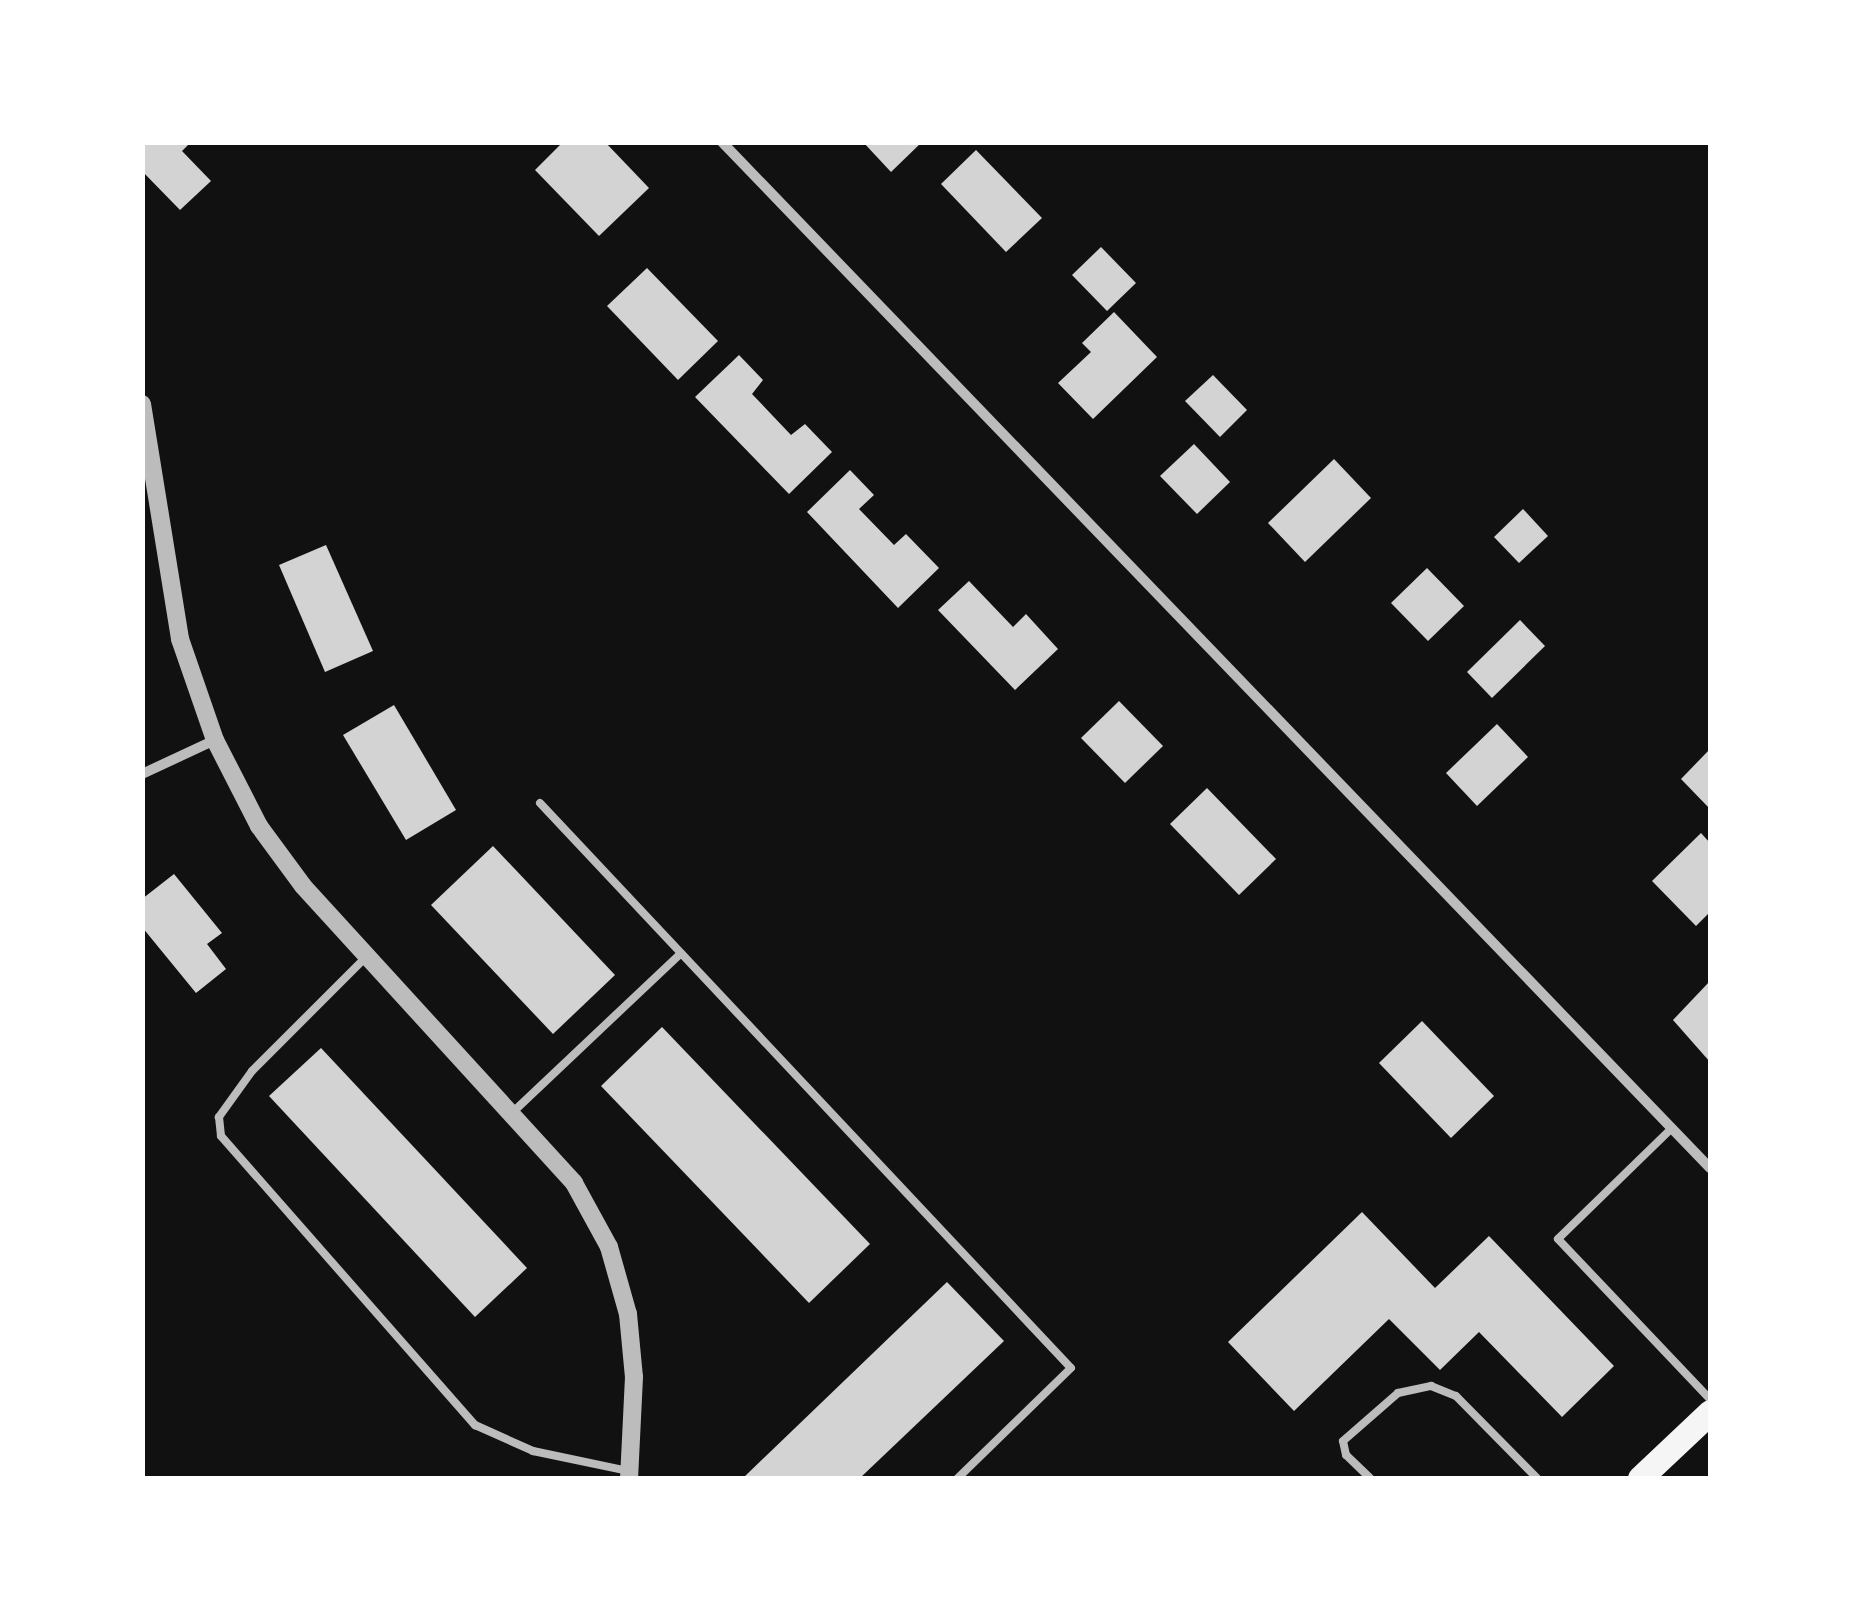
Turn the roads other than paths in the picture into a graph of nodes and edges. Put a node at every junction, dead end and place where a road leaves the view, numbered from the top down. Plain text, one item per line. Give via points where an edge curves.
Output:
1 (722, 142) edge
2 (142, 404) edge
3 (215, 740) junction
4 (142, 774) edge
5 (540, 803) dead end
6 (680, 954) junction
7 (366, 957) junction
8 (513, 1112) junction
9 (1672, 1128) junction
10 (1710, 1168) edge
11 (1710, 1398) edge
12 (1710, 1412) edge
13 (629, 1475) edge
14 (958, 1478) edge
15 (1370, 1478) edge
16 (1537, 1478) edge
17 (1640, 1478) edge

1 - 9 street
2 - 3 street via 180,639
3 - 4 street
3 - 7 street via 260,826
5 - 6 lane
6 - 8 lane
6 - 14 lane via 1072,1368
7 - 8 street
7 - 13 lane via 252,1071 219,1117 221,1136 475,1425 533,1451
8 - 13 street via 574,1183 608,1246 630,1330
9 - 10 street
9 - 11 lane via 1558,1238
12 - 17 main road
15 - 16 lane via 1346,1456 1343,1440 1398,1393 1431,1386 1456,1396

